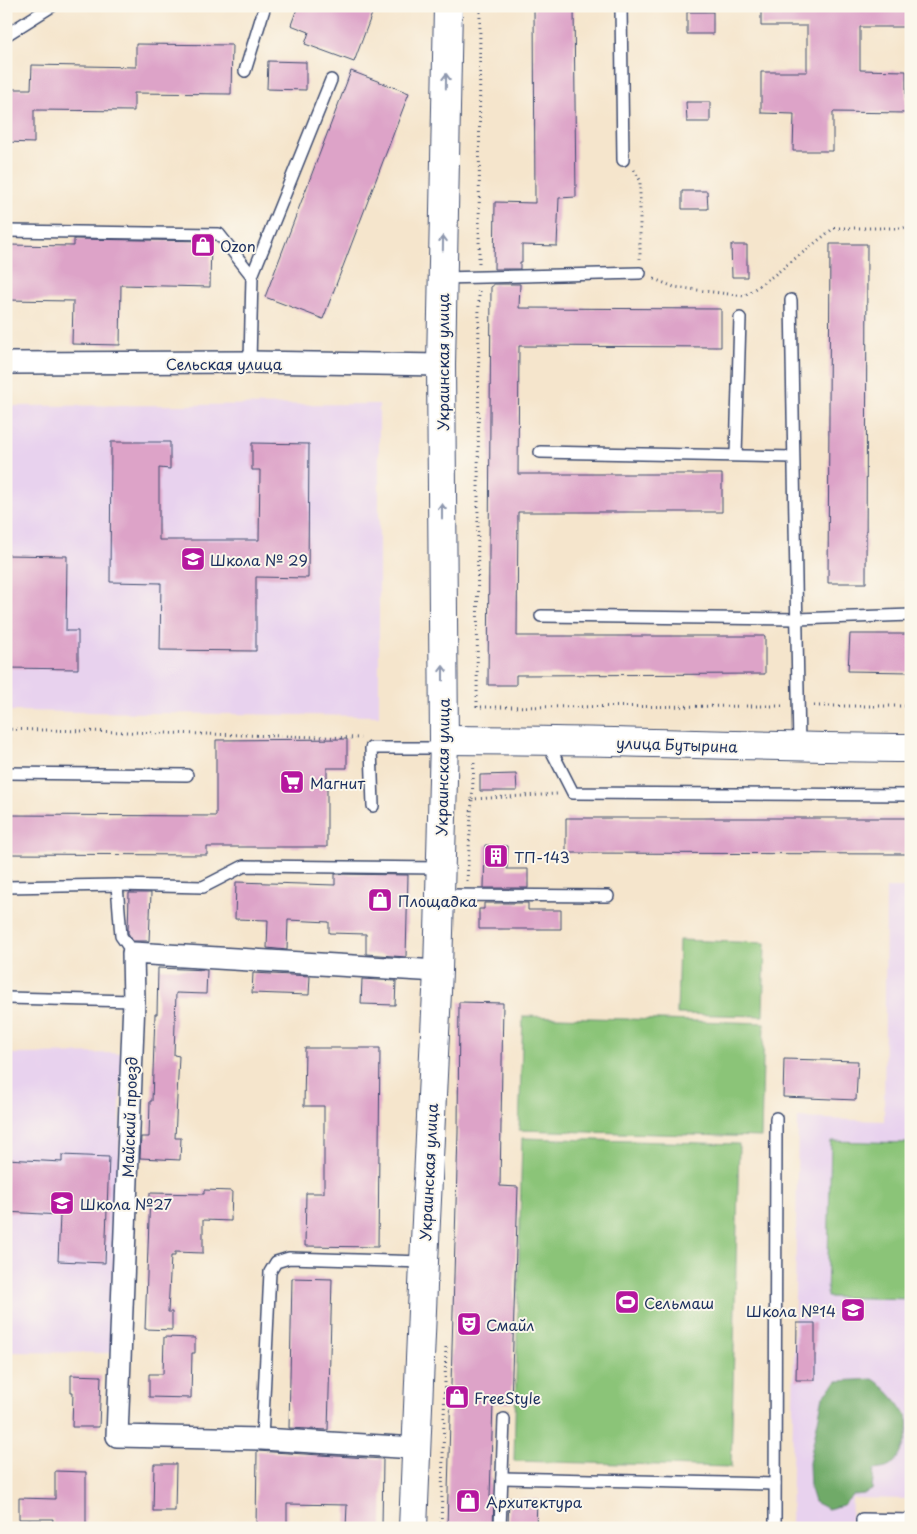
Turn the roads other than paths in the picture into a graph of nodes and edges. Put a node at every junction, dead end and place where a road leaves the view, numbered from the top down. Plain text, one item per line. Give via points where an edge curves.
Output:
1 (52, 6) edge
2 (265, 6) edge
3 (448, 6) edge
4 (621, 6) edge
5 (6, 35) edge
6 (245, 71) dead end
7 (330, 80) dead end
8 (623, 160) road end
9 (6, 231) edge
10 (640, 273) road end
11 (252, 276) junction
12 (442, 278) junction
13 (791, 300) dead end
14 (740, 318) dead end
15 (250, 362) junction
16 (6, 363) edge
17 (441, 365) junction
18 (540, 452) dead end
19 (736, 455) junction
20 (793, 457) junction
21 (911, 615) edge
22 (541, 616) dead end
23 (797, 619) junction
24 (546, 740) junction
25 (444, 744) junction
26 (798, 747) junction
27 (911, 748) edge
28 (6, 773) edge
29 (187, 775) dead end
30 (911, 795) edge
31 (372, 806) dead end
32 (441, 868) junction
33 (117, 885) junction
34 (6, 887) edge
35 (440, 895) junction
36 (608, 896) dead end
37 (133, 953) junction
38 (438, 971) junction
39 (6, 998) edge
40 (134, 1001) junction
41 (776, 1118) dead end
42 (424, 1262) junction
43 (504, 1419) dead end
44 (262, 1439) junction
45 (416, 1448) junction
46 (502, 1478) junction
47 (775, 1484) junction
48 (911, 1520) edge
49 (414, 1528) edge
50 (500, 1528) edge
51 (775, 1528) edge
52 (862, 1528) edge

1 - 5 lane
2 - 6 lane
12 -> 3 street, Украинская улица
4 - 8 lane
7 - 11 lane
9 - 11 lane via 219,234
10 - 12 lane
11 - 15 lane
12 - 17 street, Украинская улица
13 - 20 lane
14 - 19 lane
15 - 16 street, Сельская улица
15 - 17 street, Сельская улица
25 -> 17 street, Украинская улица
18 - 19 lane
19 - 20 lane
20 - 23 lane
21 - 23 lane
22 - 23 lane
23 - 26 lane
24 - 25 street, улица Бутырина via 475,740
24 - 26 street, улица Бутырина
24 - 30 lane via 573,793
25 - 31 lane via 371,748
25 - 32 street, Украинская улица
26 - 27 street, улица Бутырина
28 - 29 lane
32 - 33 lane via 244,866 202,887
32 - 35 street, Украинская улица
33 - 34 lane
33 - 37 lane via 121,936
35 - 36 lane
35 - 38 street, Украинская улица
37 - 38 street
37 - 40 street, Майский проезд
38 - 42 street, Украинская улица
39 - 40 lane
40 - 44 street, Майский проезд via 117,1436
41 - 47 lane
42 - 44 lane via 289,1258 276,1262 270,1272
42 - 45 street, Украинская улица
43 - 46 lane
44 - 45 street, Майский проезд
45 - 49 street, Украинская улица
46 - 47 lane
46 - 50 lane
47 - 51 lane
48 - 52 lane via 862,1519

